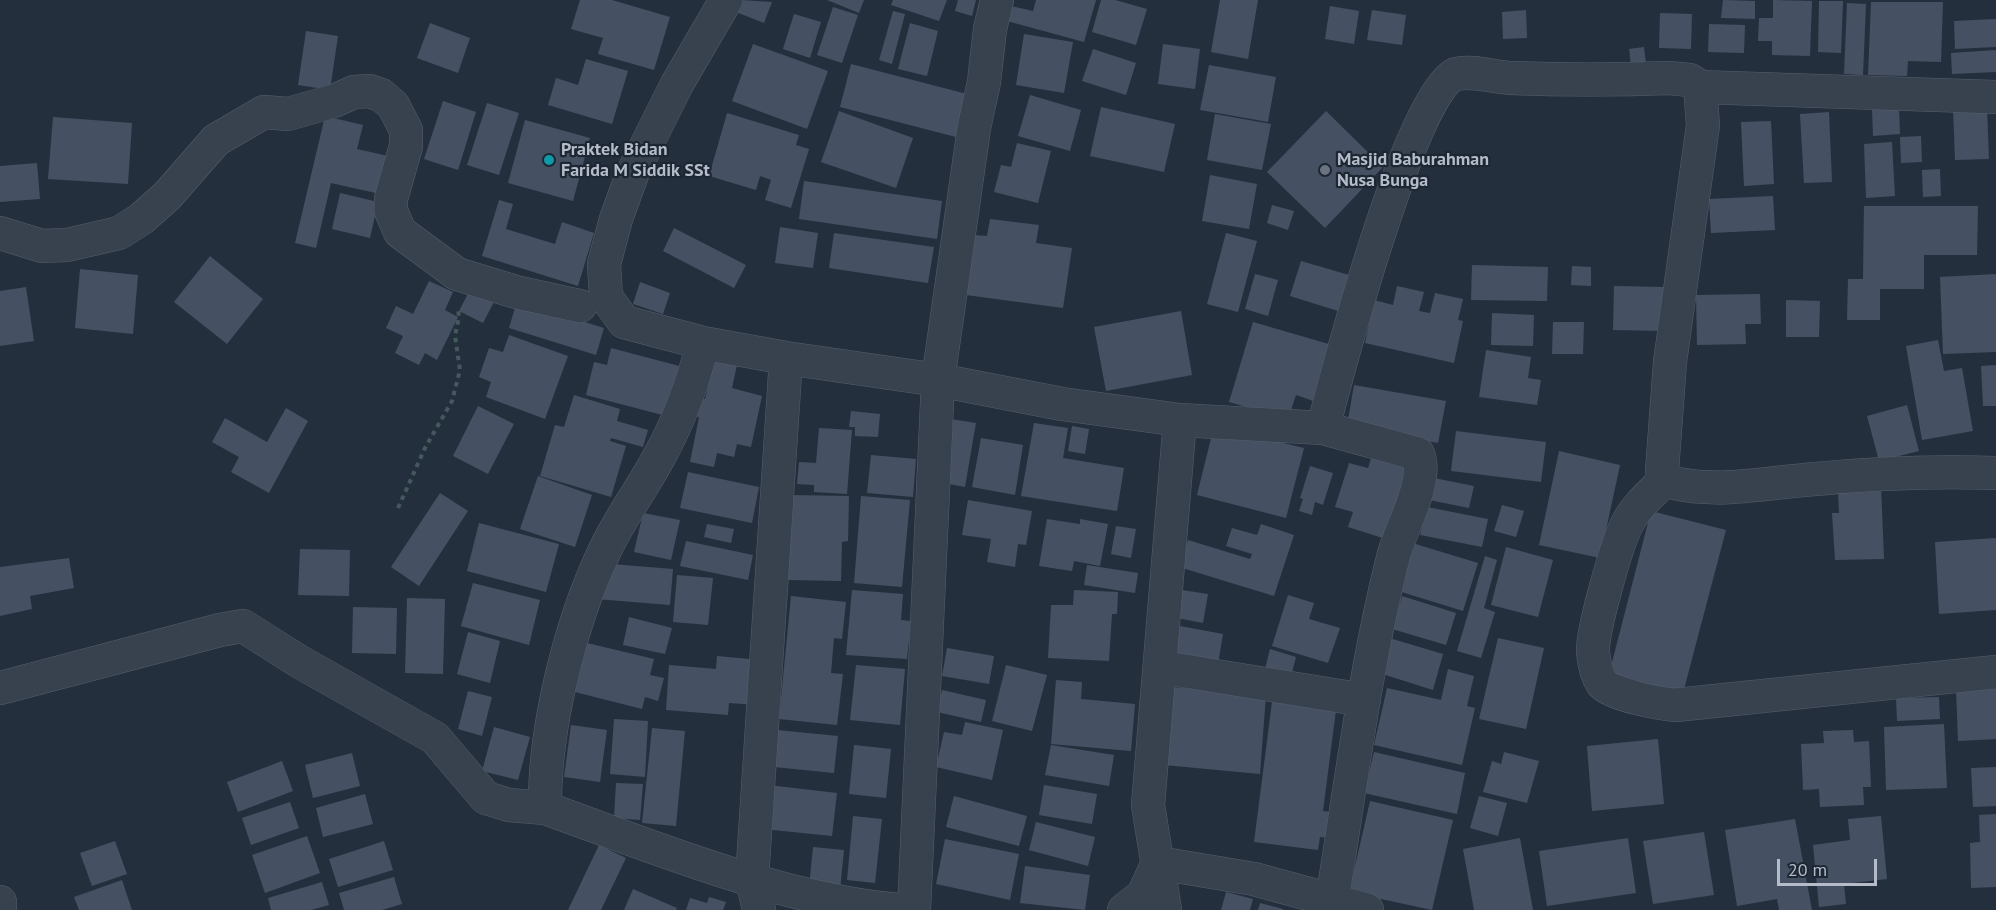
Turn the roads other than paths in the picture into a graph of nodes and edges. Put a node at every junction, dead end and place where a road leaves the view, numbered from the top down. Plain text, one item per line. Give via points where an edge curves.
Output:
1 (726, 0) edge
2 (997, 0) edge
3 (1700, 87) junction
4 (1996, 97) edge
5 (0, 233) edge
6 (580, 306) dead end
7 (704, 343) junction
8 (786, 358) junction
9 (938, 380) junction
10 (1180, 420) junction
11 (1323, 428) junction
12 (1996, 473) edge
13 (1666, 479) junction
14 (1160, 667) junction
15 (1996, 672) edge
16 (0, 688) edge
17 (1364, 700) junction
18 (545, 808) junction
19 (1158, 863) junction
20 (755, 895) edge
21 (1332, 900) junction
22 (0, 902) edge
23 (0, 910) edge
24 (898, 910) edge
25 (1124, 910) edge
26 (1165, 910) edge
27 (1367, 910) edge

1 - 7 street via 633,172 604,264 606,297 624,322
2 - 9 street via 974,128
3 - 4 street
3 - 11 street via 1690,80 1669,78 1454,74 1447,79 1419,121 1347,332
3 - 13 street via 1703,125 1670,362 1662,471
5 - 6 street via 42,246 67,245 119,232 167,196 216,140 264,112 288,114 354,92 369,91 393,105 406,129 406,146 391,199 394,221 408,240 457,274
7 - 8 street
7 - 18 street via 675,427 604,551 580,613 556,705 544,772
8 - 9 street
8 - 20 street
9 - 10 street via 1062,404
9 - 24 street
10 - 11 street
10 - 14 street
11 - 17 street via 1413,451 1420,461 1416,493 1394,552
12 - 13 street via 1863,474 1722,487 1678,484
13 - 15 street via 1626,525 1600,611 1593,651 1604,686 1650,703 1676,705
14 - 17 street
14 - 19 street via 1148,806
16 - 18 street via 243,626 435,738 486,798 509,805
17 - 21 street
18 - 20 street
19 - 21 street via 1254,879
19 - 25 street via 1143,895
19 - 26 street
20 - 24 street
21 - 27 street
22 - 23 street

